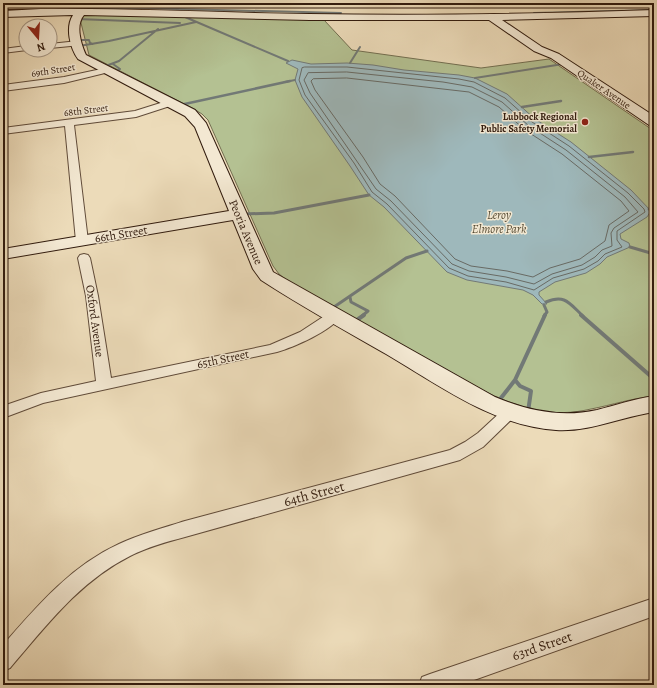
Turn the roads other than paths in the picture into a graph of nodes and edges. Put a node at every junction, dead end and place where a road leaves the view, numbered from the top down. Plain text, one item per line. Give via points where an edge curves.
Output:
1 (443, 3) edge
2 (457, 3) edge
3 (472, 3) edge
4 (485, 3) edge
5 (498, 3) edge
6 (512, 3) edge
7 (654, 3) edge
8 (3, 6) edge
9 (81, 12) junction
10 (25, 13) joint
11 (654, 13) edge
12 (3, 14) edge
13 (590, 15) junction
14 (492, 17) junction
15 (506, 17) junction
16 (530, 17) junction
17 (450, 18) junction
18 (546, 27) dead end
19 (78, 43) junction
20 (58, 45) edge
21 (18, 49) edge
22 (550, 49) junction
23 (3, 51) edge
24 (106, 70) junction
25 (3, 88) edge
26 (170, 103) junction
27 (654, 122) edge
28 (69, 123) junction
29 (3, 132) edge
30 (239, 214) junction
31 (82, 241) junction
32 (3, 254) edge
33 (84, 258) dead end
34 (334, 316) junction
35 (104, 384) junction
36 (654, 404) edge
37 (3, 412) edge
38 (508, 413) junction
39 (654, 607) edge
40 (3, 661) edge
41 (443, 683) edge

1 - 6 highway, bridge
1 - 8 highway
2 - 17 main road via 464,9 463,12
3 - 14 main road, Quaker Avenue
4 - 15 main road, Quaker Avenue
5 - 16 main road via 513,12
6 - 7 highway
9 - 10 main road
9 - 17 main road
9 - 19 main road, Peoria Avenue via 74,24
10 - 12 highway
11 - 13 main road
13 - 16 main road
13 - 18 main road via 563,20
14 - 15 main road
14 - 17 main road
14 - 22 main road, Quaker Avenue via 538,49
15 - 16 main road
15 - 22 main road, Quaker Avenue
19 - 20 street
19 - 24 main road, Peoria Avenue via 82,57
21 - 23 street
22 - 27 main road, Quaker Avenue
24 - 25 street, 69th Street via 64,80
24 - 26 main road, Peoria Avenue
26 - 28 street, 68th Street via 136,114
26 - 30 main road, Peoria Avenue via 190,113 201,126
28 - 29 street, 68th Street
28 - 31 street
30 - 31 main road, 66th Street
30 - 34 main road, Peoria Avenue via 262,270 267,276
31 - 32 main road, 66th Street
33 - 35 street, Oxford Avenue
34 - 35 street, 65th Street via 297,340 272,349
34 - 38 main road, Peoria Avenue
35 - 37 street, 65th Street via 41,398
36 - 38 main road via 573,421 552,421
38 - 40 street, 64th Street via 483,440 454,456 185,529 144,541 115,554 76,582 46,611
39 - 41 street, 63rd Street

